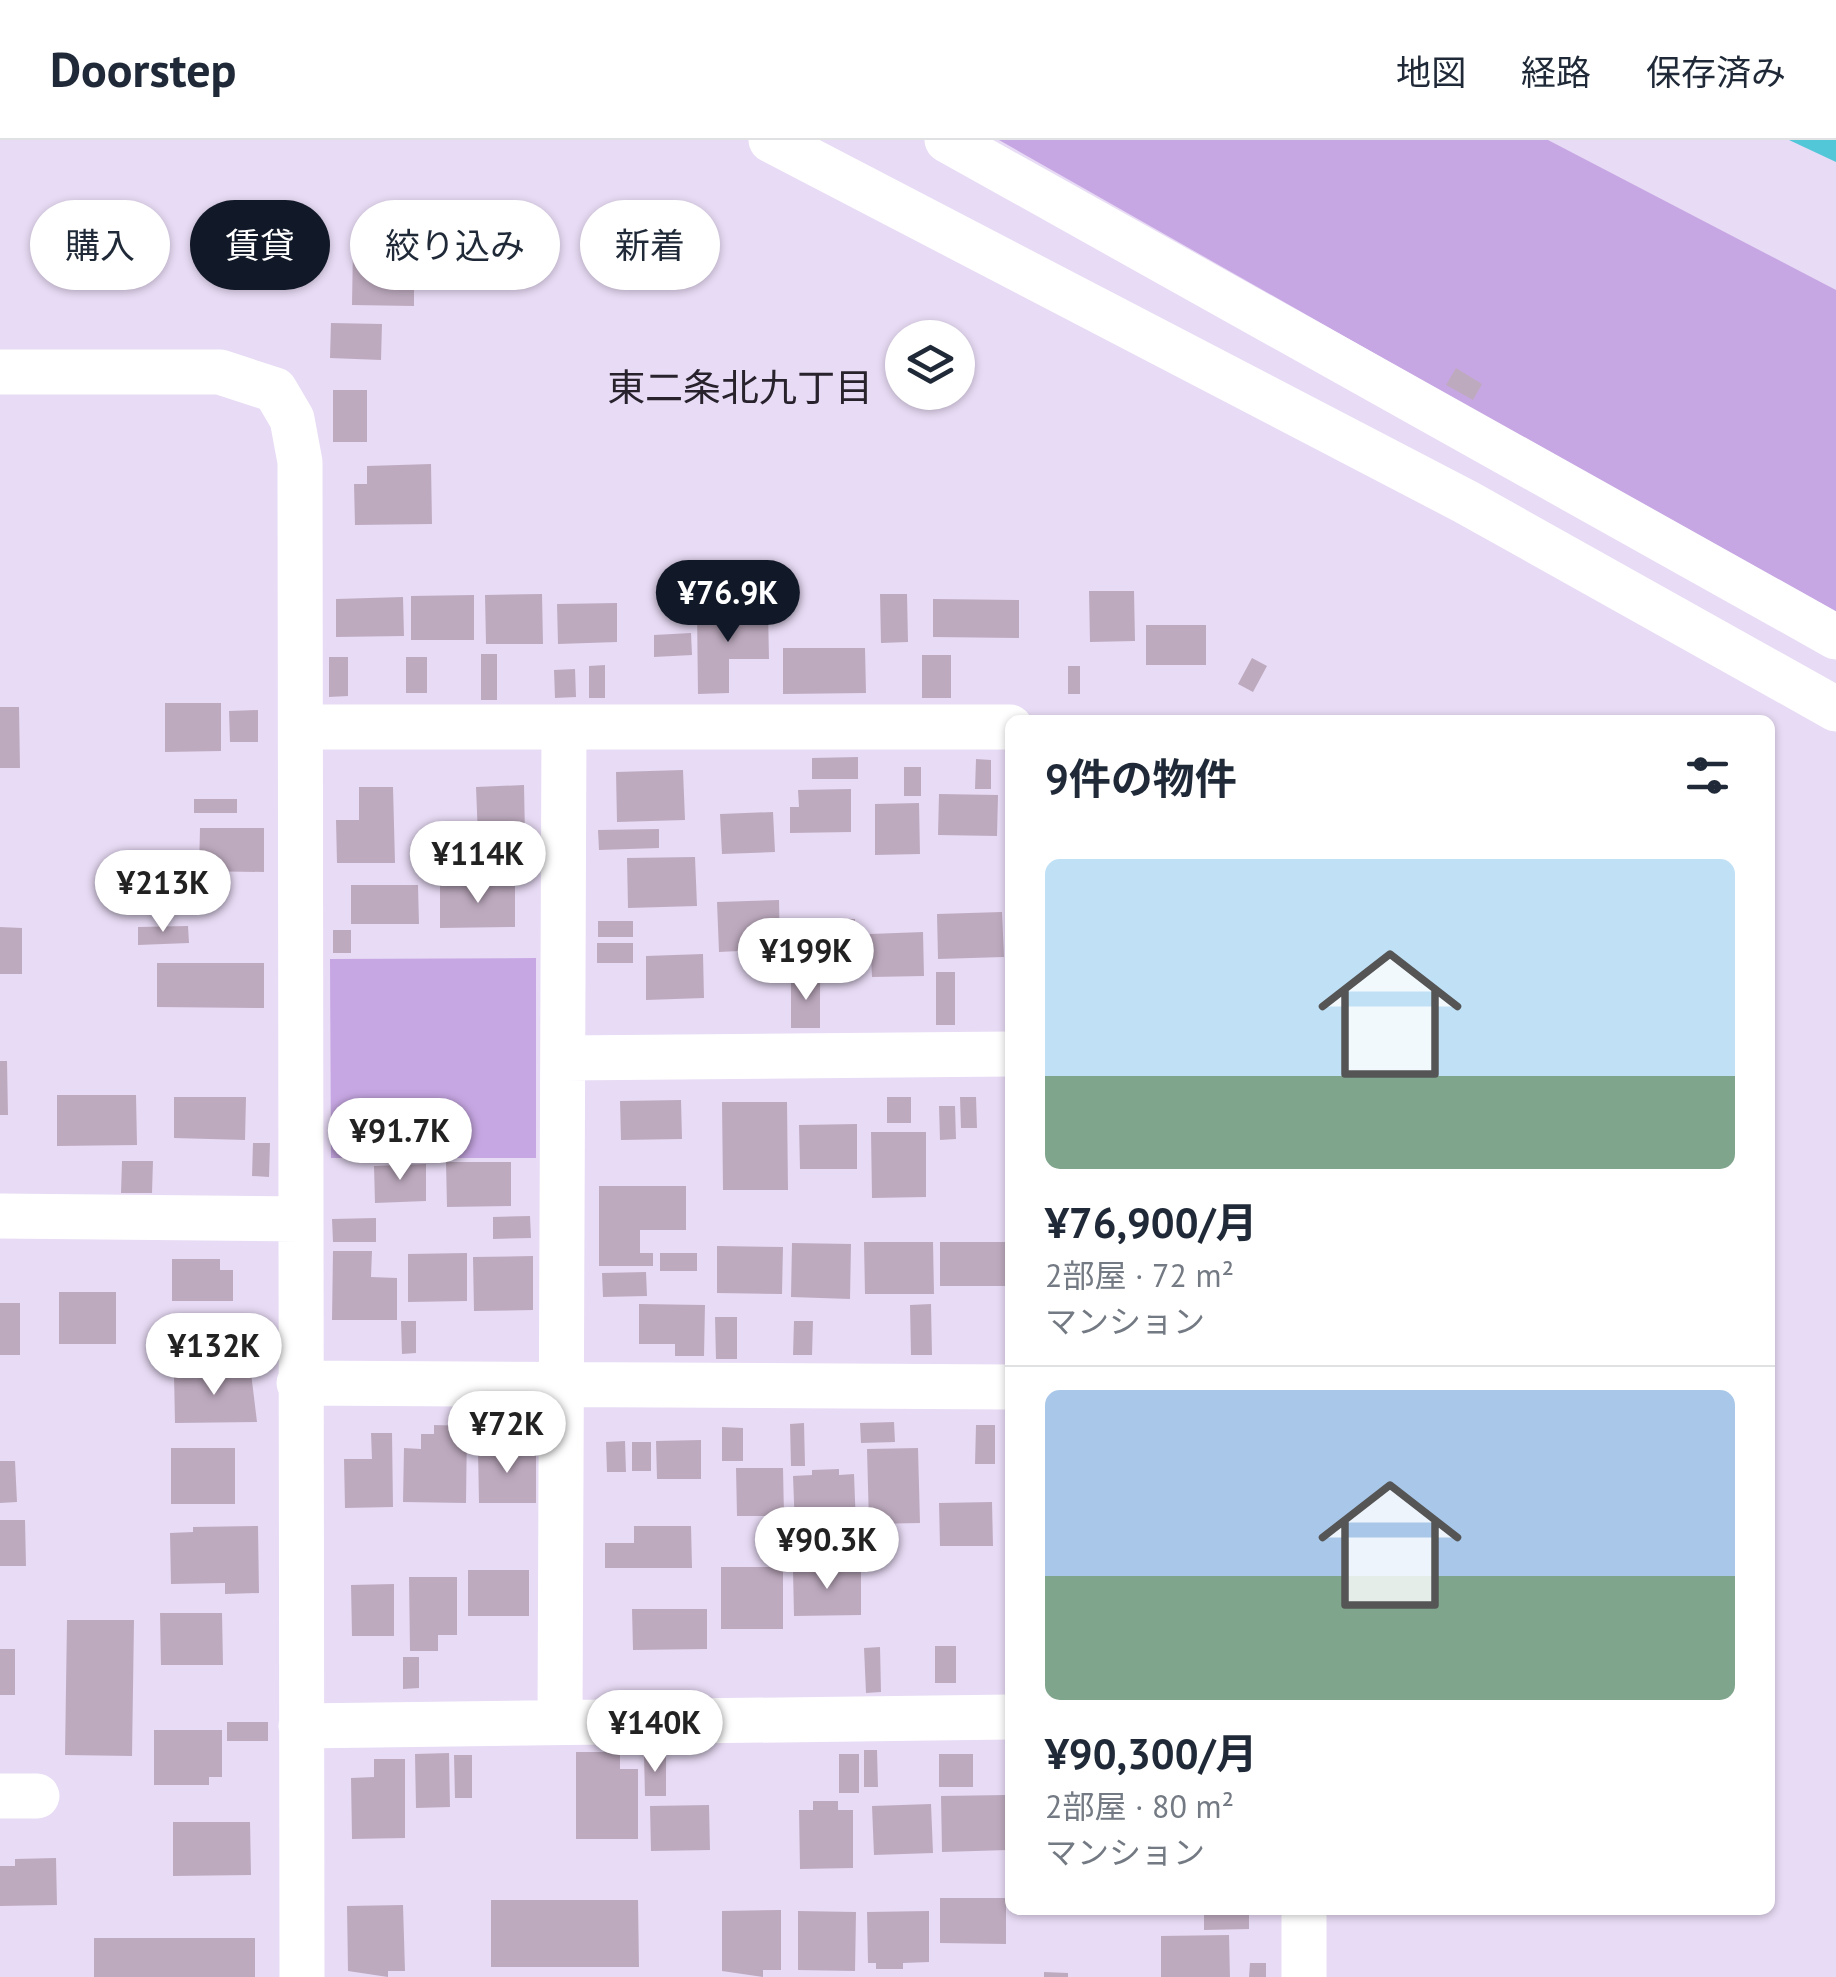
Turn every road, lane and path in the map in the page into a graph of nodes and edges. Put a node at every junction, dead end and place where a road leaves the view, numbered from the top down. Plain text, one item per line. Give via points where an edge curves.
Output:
1 (771, 140) edge
2 (947, 140) edge
3 (0, 372) edge
4 (1836, 637) edge
5 (1836, 708) edge
6 (303, 727) junction
7 (1005, 727) edge
8 (564, 729) junction
9 (1005, 1054) edge
10 (563, 1058) junction
11 (0, 1216) edge
12 (299, 1220) junction
13 (299, 1383) junction
14 (560, 1383) junction
15 (1005, 1387) edge
16 (1005, 1717) edge
17 (560, 1722) junction
18 (300, 1726) junction
19 (1304, 1915) edge
20 (302, 1977) edge
21 (1304, 1977) edge

1 - 5 street via 1466,502
2 - 4 street
3 - 6 street via 220,372 276,390 292,419 300,462
6 - 8 street
6 - 12 street
7 - 8 street
8 - 10 street
9 - 10 street
10 - 14 street
11 - 12 street
12 - 13 street
13 - 14 street
13 - 18 street
14 - 15 street
14 - 17 street
16 - 17 street
17 - 18 street
18 - 20 street
19 - 21 street

